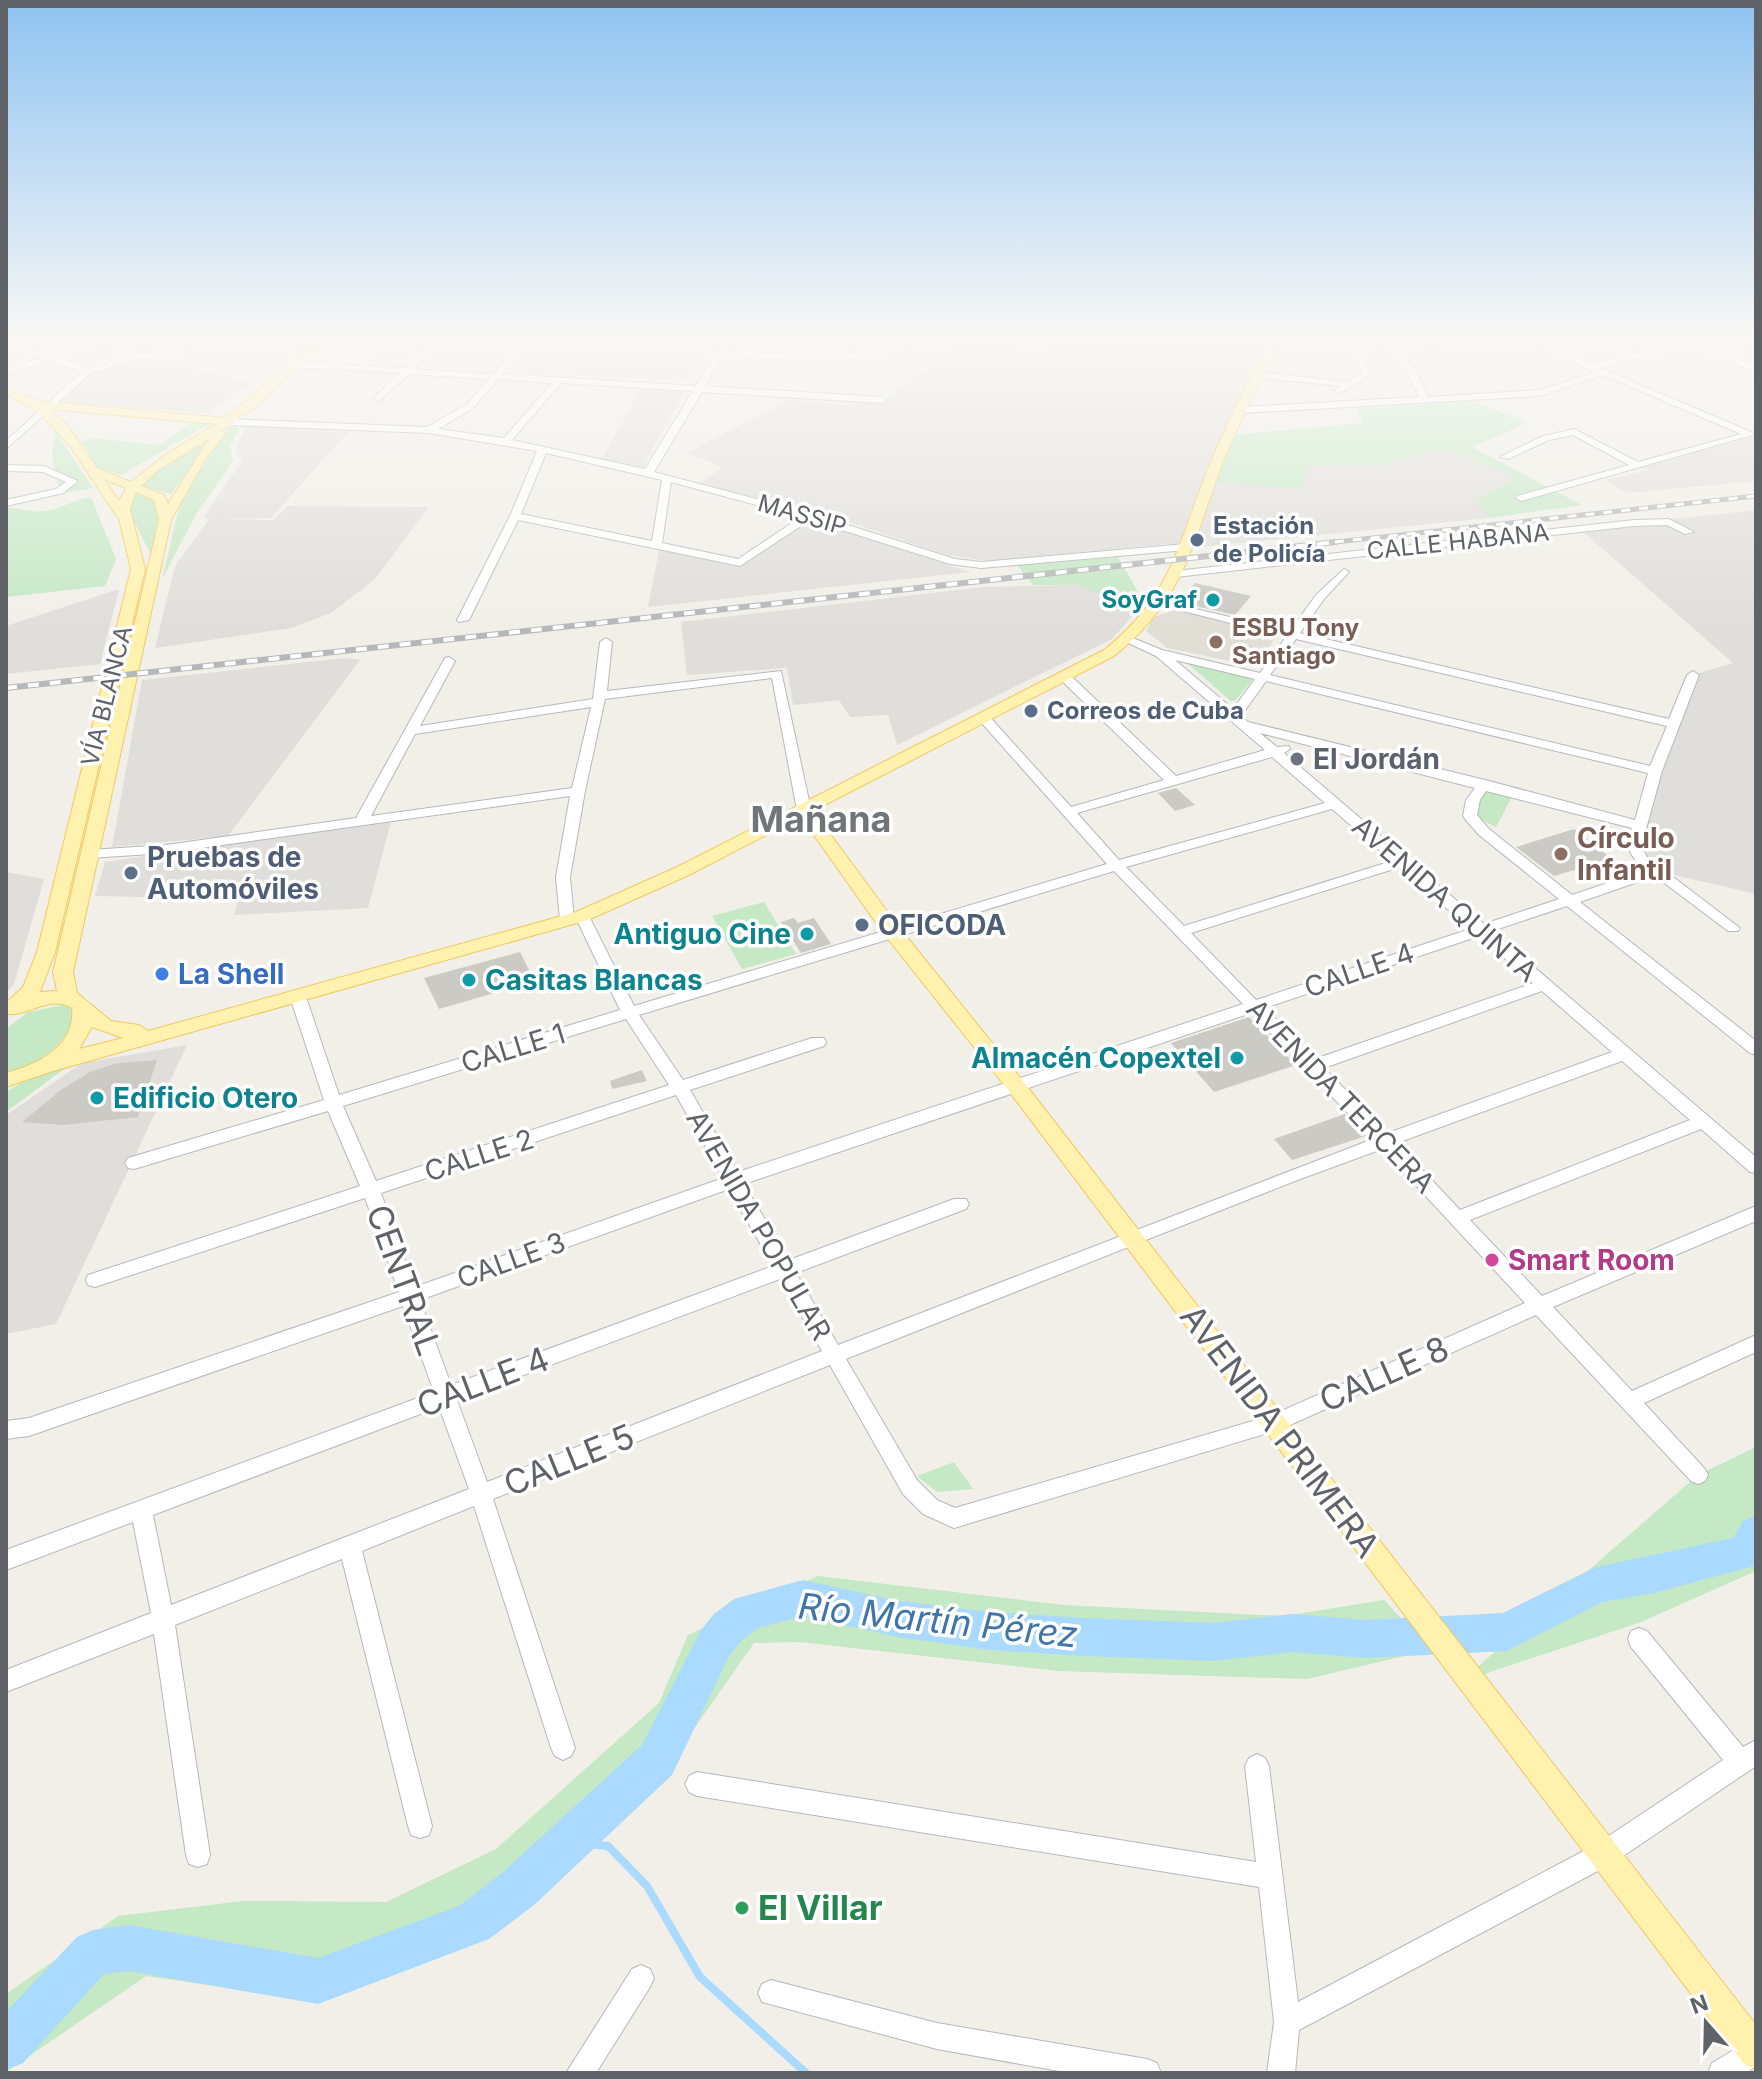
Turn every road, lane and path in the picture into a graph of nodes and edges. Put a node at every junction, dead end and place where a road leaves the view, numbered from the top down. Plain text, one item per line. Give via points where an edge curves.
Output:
1 (67, 434) edge
2 (209, 434) edge
3 (219, 434) edge
4 (457, 434) edge
5 (512, 434) edge
6 (672, 434) edge
7 (1231, 434) edge
8 (1565, 434) edge
9 (1578, 434) edge
10 (1752, 434) edge
11 (506, 441) junction
12 (542, 451) junction
13 (1505, 457) dead end
14 (1638, 466) junction
15 (6, 468) edge
16 (95, 471) junction
17 (147, 473) junction
18 (648, 473) junction
19 (112, 478) junction
20 (667, 478) junction
21 (135, 486) junction
22 (1521, 498) dead end
23 (6, 503) edge
24 (515, 516) junction
25 (809, 516) junction
26 (124, 517) junction
27 (165, 520) junction
28 (1689, 532) dead end
29 (656, 547) junction
30 (1186, 547) junction
31 (1344, 572) dead end
32 (1176, 574) junction
33 (1161, 604) junction
34 (463, 620) dead end
35 (1293, 633) junction
36 (1128, 640) junction
37 (606, 642) dead end
38 (1160, 653) junction
39 (449, 661) dead end
40 (1693, 675) dead end
41 (1064, 676) junction
42 (1264, 676) junction
43 (599, 699) junction
44 (983, 717) junction
45 (1238, 720) junction
46 (1672, 723) junction
47 (412, 731) junction
48 (1305, 741) junction
49 (1275, 752) junction
50 (1655, 771) junction
51 (1173, 781) junction
52 (1484, 784) junction
53 (578, 791) junction
54 (1335, 804) junction
55 (804, 810) junction
56 (1070, 811) junction
57 (361, 822) junction
58 (1640, 826) junction
59 (90, 854) junction
60 (1402, 862) junction
61 (1115, 864) junction
62 (1657, 871) junction
63 (1569, 901) junction
64 (574, 918) junction
65 (1733, 928) dead end
66 (1481, 929) junction
67 (891, 930) junction
68 (1182, 931) junction
69 (1544, 985) junction
70 (298, 997) junction
71 (76, 1002) junction
72 (1254, 1006) junction
73 (8, 1012) edge
74 (629, 1012) junction
75 (183, 1028) junction
76 (818, 1042) dead end
77 (1756, 1049) edge
78 (1624, 1054) junction
79 (44, 1066) junction
80 (1312, 1066) junction
81 (9, 1081) edge
82 (1015, 1085) junction
83 (680, 1088) junction
84 (334, 1104) junction
85 (1702, 1122) junction
86 (1384, 1140) junction
87 (134, 1163) dead end
88 (1756, 1167) edge
89 (735, 1180) junction
90 (371, 1190) junction
91 (960, 1204) dead end
92 (1756, 1213) edge
93 (1458, 1218) junction
94 (1132, 1238) junction
95 (785, 1268) junction
96 (95, 1280) dead end
97 (410, 1296) junction
98 (1539, 1305) junction
99 (1756, 1343) edge
100 (834, 1354) junction
101 (446, 1397) junction
102 (1629, 1401) junction
103 (1274, 1423) junction
104 (6, 1430) edge
105 (1698, 1475) dead end
106 (481, 1495) junction
107 (141, 1510) junction
108 (954, 1518) joint
109 (350, 1546) junction
110 (6, 1560) edge
111 (163, 1620) junction
112 (1639, 1639) dead end
113 (6, 1681) edge
114 (563, 1748) dead end
115 (1748, 1757) edge
116 (1257, 1766) dead end
117 (697, 1784) dead end
118 (420, 1826) dead end
119 (1604, 1854) junction
120 (198, 1855) dead end
121 (1268, 1876) junction
122 (641, 1978) dead end
123 (771, 1993) dead end
124 (1287, 2022) junction
125 (1756, 2051) edge
126 (580, 2073) edge
127 (1147, 2073) edge
128 (1281, 2073) edge
129 (1722, 2073) edge

1 - 16 main road
2 - 17 main road, VÍA BLANCA
3 - 27 main road, VÍA BLANCA
4 - 11 street, MASSIP
5 - 11 street
6 - 18 street
7 - 30 main road
8 - 13 street
9 - 14 street
10 - 14 street
11 - 12 street, MASSIP
12 - 18 street, MASSIP
12 - 24 street
14 - 22 street
15 - 23 street via 44,469 73,483
16 - 19 main road
16 - 26 main road
17 - 19 main road
17 - 21 main road, VÍA BLANCA
18 - 20 street, MASSIP
19 - 21 main road
20 - 25 street, MASSIP
20 - 29 street
21 - 26 main road, VÍA BLANCA via 124,503
21 - 27 main road via 160,498
24 - 29 street
24 - 34 street
25 - 29 street via 740,563
25 - 30 street, MASSIP via 934,557 981,565
26 - 73 main road, VÍA BLANCA via 138,569 46,952 32,990
27 - 59 main road, VÍA BLANCA
28 - 32 street, CALLE HABANA via 1669,522 1634,523
30 - 32 main road
31 - 35 street
32 - 33 main road
33 - 35 street
33 - 36 main road
35 - 42 street
35 - 46 street
36 - 38 street, AVENIDA QUINTA
36 - 41 main road
37 - 43 street
38 - 42 street
38 - 45 street, AVENIDA QUINTA
39 - 47 street
40 - 46 street
41 - 44 main road
41 - 51 street
42 - 45 street
42 - 50 street
43 - 47 street
43 - 53 street
43 - 55 street via 777,674
44 - 55 main road
44 - 56 street, AVENIDA TERCERA
45 - 48 street
45 - 49 street, AVENIDA QUINTA
46 - 50 street
47 - 57 street
48 - 49 street
48 - 52 street
49 - 51 street
49 - 54 street, AVENIDA QUINTA
50 - 58 street
51 - 56 street
52 - 58 street
52 - 63 street via 1470,816
53 - 57 street
53 - 64 street via 563,877
54 - 60 street, AVENIDA QUINTA
54 - 61 street
55 - 64 main road
55 - 67 main road, AVENIDA PRIMERA
56 - 61 street, AVENIDA TERCERA
57 - 59 street
58 - 62 street via 1634,847
59 - 71 main road, VÍA BLANCA via 63,972 64,986
60 - 66 street, AVENIDA QUINTA
60 - 68 street
61 - 67 street
61 - 68 street, AVENIDA TERCERA
62 - 63 street, CALLE 4
62 - 65 street
63 - 66 street, CALLE 4
63 - 77 street
64 - 70 main road
64 - 74 street, AVENIDA POPULAR
66 - 69 street, AVENIDA QUINTA
66 - 72 street, CALLE 4
67 - 74 street, CALLE 1
67 - 82 main road, AVENIDA PRIMERA
68 - 72 street, AVENIDA TERCERA
69 - 78 street, AVENIDA QUINTA
69 - 80 street
70 - 75 main road
70 - 84 street, CENTRAL
71 - 73 main road via 34,999
71 - 75 main road via 113,1030
71 - 79 main road, VÍA BLANCA via 85,1021 82,1032
72 - 80 street, AVENIDA TERCERA
72 - 82 street, CALLE 4
74 - 83 street, AVENIDA POPULAR
74 - 84 street, CALLE 1
75 - 79 main road
76 - 83 street, CALLE 2
78 - 85 street, AVENIDA QUINTA
78 - 86 street, CALLE 5
79 - 81 main road
80 - 86 street, AVENIDA TERCERA
82 - 89 street, CALLE 3
82 - 94 main road, AVENIDA PRIMERA
83 - 89 street, AVENIDA POPULAR
83 - 90 street, CALLE 2
84 - 87 street, CALLE 1
84 - 90 street, CENTRAL
85 - 88 street, AVENIDA QUINTA
85 - 93 street
86 - 93 street, AVENIDA TERCERA
86 - 94 street, CALLE 5
89 - 95 street, AVENIDA POPULAR
89 - 97 street, CALLE 3
90 - 96 street, CALLE 2
90 - 97 street, CENTRAL
91 - 95 street, CALLE 4
92 - 98 street, CALLE 8
93 - 98 street, AVENIDA TERCERA
94 - 100 street, CALLE 5
94 - 103 main road, AVENIDA PRIMERA
95 - 100 street, AVENIDA POPULAR
95 - 101 street, CALLE 4
97 - 101 street, CENTRAL
97 - 104 street, CALLE 3 via 29,1427
98 - 102 street, AVENIDA TERCERA
98 - 103 street, CALLE 8
99 - 102 street
100 - 106 street, CALLE 5
100 - 108 street, AVENIDA POPULAR via 910,1487 930,1507
101 - 106 street, CENTRAL
101 - 107 street, CALLE 4
102 - 105 street, AVENIDA TERCERA
103 - 108 street, CALLE 8
103 - 119 main road, AVENIDA PRIMERA
106 - 109 street, CALLE 5
106 - 114 street, CENTRAL
107 - 110 street, CALLE 4
107 - 111 street
109 - 111 street, CALLE 5
109 - 118 street
111 - 113 street, CALLE 5
111 - 120 street
112 - 115 street
115 - 119 street
116 - 121 street
117 - 121 street
119 - 124 street
119 - 125 main road, AVENIDA PRIMERA
121 - 124 street
122 - 126 street
123 - 127 street via 937,2036
124 - 128 street
125 - 129 street

